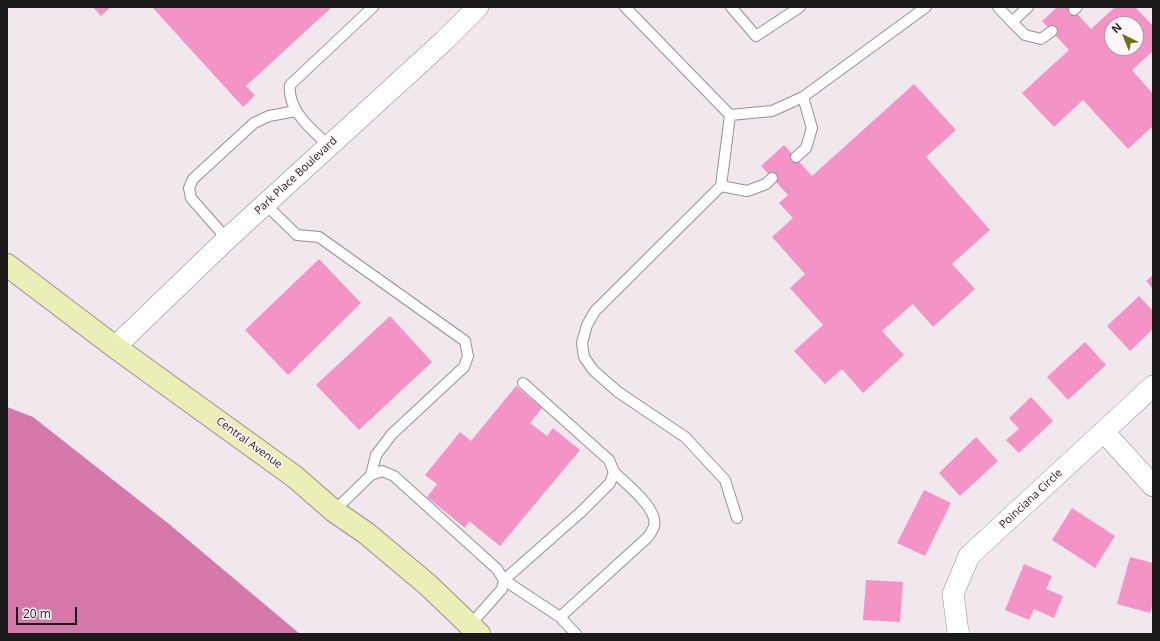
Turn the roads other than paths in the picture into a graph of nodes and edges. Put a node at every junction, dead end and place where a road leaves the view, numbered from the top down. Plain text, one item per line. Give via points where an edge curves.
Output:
1 (374, 7) edge
2 (478, 7) edge
3 (625, 7) edge
4 (731, 7) edge
5 (800, 7) edge
6 (926, 7) edge
7 (998, 7) edge
8 (1028, 7) edge
9 (1012, 22) junction
10 (1052, 31) dead end
11 (803, 96) junction
12 (296, 111) junction
13 (730, 115) junction
14 (329, 146) junction
15 (796, 157) dead end
16 (772, 178) dead end
17 (721, 186) junction
18 (266, 205) junction
19 (227, 239) junction
20 (7, 266) edge
21 (115, 347) junction
22 (523, 383) dead end
23 (1153, 386) edge
24 (1104, 432) junction
25 (614, 472) junction
26 (371, 474) junction
27 (1153, 486) edge
28 (334, 511) junction
29 (737, 518) dead end
30 (504, 580) junction
31 (560, 617) junction
32 (474, 630) edge
33 (576, 634) edge
34 (959, 634) edge

1 - 12 lane via 290,85 289,93
2 - 14 street, Park Place Boulevard
3 - 13 lane
4 - 5 lane via 756,36
6 - 11 lane
7 - 9 lane
8 - 9 lane
9 - 10 lane via 1025,35 1041,39
11 - 13 lane via 772,111
11 - 15 lane via 812,128 806,148
12 - 14 lane
12 - 19 lane via 269,116 254,124 193,179 189,188 191,198
13 - 17 lane
14 - 18 street, Park Place Boulevard
16 - 17 lane via 766,184 747,191
17 - 29 lane via 595,311 587,325 582,343 584,357 593,370 618,392 685,437 710,463 725,480
18 - 19 street, Park Place Boulevard
18 - 26 lane via 297,235 319,237 465,341 468,356 464,367 392,434 376,455
19 - 21 street, Park Place Boulevard
20 - 21 street, Central Avenue
21 - 28 street, Central Avenue via 263,452
22 - 25 lane via 609,460
23 - 24 street, Poinciana Circle
24 - 27 street
24 - 34 street, Poinciana Circle via 969,556 953,594
25 - 30 lane via 610,483 582,511
25 - 31 lane via 644,501 654,515 654,526 648,537
26 - 28 lane
26 - 30 lane via 382,471 394,476 497,569
28 - 32 street, Central Avenue via 366,533 428,585
30 - 31 lane
30 - 32 lane via 502,589
31 - 33 lane

